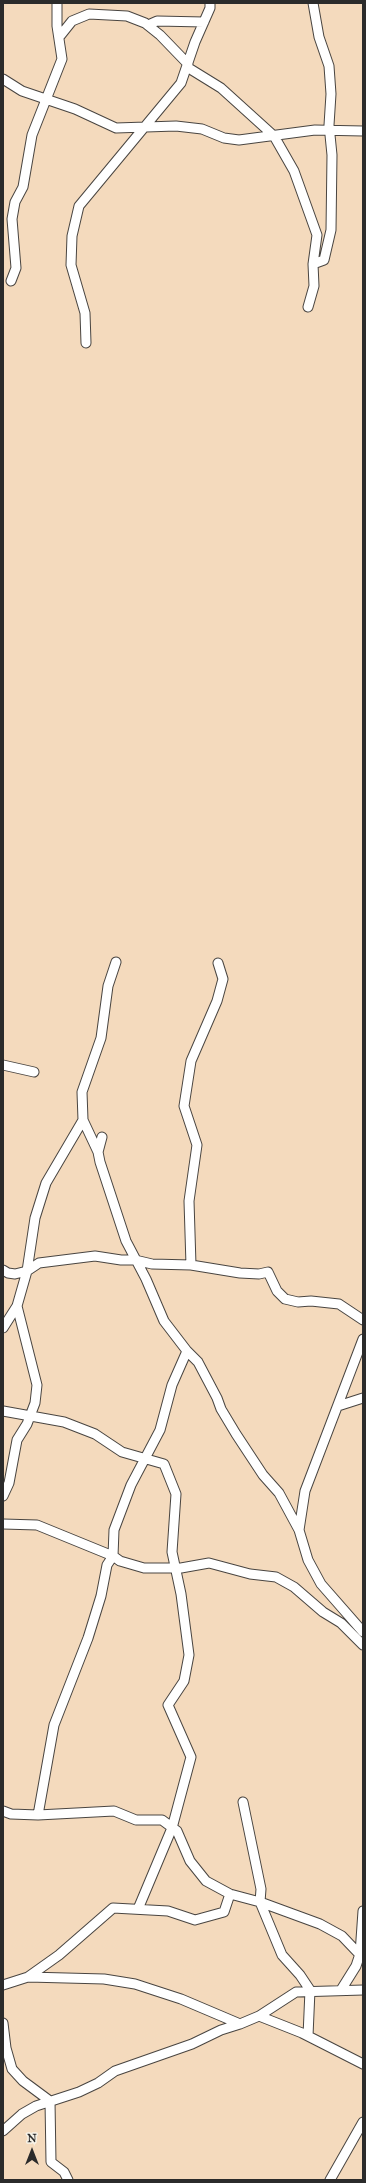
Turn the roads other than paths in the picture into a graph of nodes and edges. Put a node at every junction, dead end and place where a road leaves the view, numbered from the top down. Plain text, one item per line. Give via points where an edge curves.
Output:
1 (57, 3) edge
2 (210, 3) edge
3 (313, 3) edge
4 (204, 22) junction
5 (148, 25) junction
6 (60, 36) junction
7 (187, 65) junction
8 (3, 79) edge
9 (47, 100) junction
10 (146, 126) junction
11 (330, 130) junction
12 (363, 131) edge
13 (274, 136) junction
14 (313, 264) junction
15 (11, 281) dead end
16 (308, 307) dead end
17 (86, 343) dead end
18 (116, 962) dead end
19 (218, 963) dead end
20 (3, 1065) edge
21 (34, 1072) dead end
22 (83, 1120) junction
23 (102, 1137) dead end
24 (98, 1152) junction
25 (135, 1260) junction
26 (191, 1265) junction
27 (3, 1270) edge
28 (27, 1271) junction
29 (17, 1306) junction
30 (363, 1320) edge
31 (3, 1328) edge
32 (363, 1339) edge
33 (187, 1351) junction
34 (363, 1398) edge
35 (338, 1406) junction
36 (3, 1411) edge
37 (29, 1416) junction
38 (146, 1458) junction
39 (3, 1496) edge
40 (3, 1524) edge
41 (299, 1530) junction
42 (113, 1556) junction
43 (175, 1568) junction
44 (363, 1632) edge
45 (363, 1645) edge
46 (242, 1802) dead end
47 (3, 1811) edge
48 (38, 1815) junction
49 (172, 1828) junction
50 (230, 1894) junction
51 (260, 1902) junction
52 (138, 1909) junction
53 (363, 1912) edge
54 (361, 1956) edge
55 (28, 1978) junction
56 (5, 1986) edge
57 (310, 1990) junction
58 (341, 1990) junction
59 (363, 1990) edge
60 (259, 2016) junction
61 (3, 2023) edge
62 (240, 2024) junction
63 (308, 2036) junction
64 (363, 2064) edge
65 (50, 2101) junction
66 (363, 2122) edge
67 (3, 2131) edge
68 (68, 2180) edge
69 (330, 2180) edge

1 - 6 street
2 - 4 street
3 - 11 street via 319,37 329,66
4 - 5 street via 157,21
4 - 7 street
5 - 6 street via 127,16 89,14 72,21
5 - 7 street
6 - 9 street via 62,59
7 - 10 street via 181,83
7 - 13 street via 221,88
8 - 9 street via 22,91
9 - 10 street via 75,108 116,128
9 - 15 street via 32,135 23,187 15,202 12,219 16,268
10 - 13 street via 202,129 224,138 239,140
10 - 17 street via 79,206 72,236 71,265 85,312
11 - 12 street
11 - 13 street
11 - 14 street via 330,230 324,260
13 - 14 street via 294,172 318,235
14 - 16 street via 314,286
18 - 22 street via 108,986 101,1038 82,1092
19 - 26 street via 223,979 217,1001 191,1061 184,1106 197,1145 189,1201
20 - 21 street
22 - 24 street
22 - 28 street via 46,1183 35,1218
23 - 24 street
24 - 25 street via 126,1241
25 - 26 street via 152,1264
25 - 28 street via 95,1256 40,1263
25 - 33 street via 164,1321
26 - 30 street via 240,1273 268,1272 277,1291 285,1299 339,1304
27 - 28 street via 15,1274
28 - 29 street
29 - 31 street
29 - 37 street via 37,1381
32 - 35 street
33 - 38 street via 172,1385 160,1430
33 - 41 street via 198,1362 221,1409 263,1475 279,1493
34 - 35 street
35 - 41 street via 305,1492
36 - 37 street
37 - 38 street via 58,1420 87,1430 122,1452
37 - 39 street via 17,1440 9,1482
38 - 42 street via 131,1485 114,1530
38 - 43 street via 164,1464 176,1494 172,1541
40 - 42 street via 36,1525
41 - 44 street via 308,1560 321,1584
42 - 43 street via 120,1561 144,1568
42 - 48 street via 107,1565 101,1596 88,1638 54,1725
43 - 45 street via 209,1563 281,1579 341,1623
43 - 49 street via 189,1655 184,1681 168,1705 191,1757
46 - 51 street via 262,1889
47 - 48 street via 11,1814
48 - 49 street via 114,1811 136,1820 162,1820
49 - 50 street via 177,1831 190,1860 206,1881
49 - 52 street
50 - 51 street
50 - 52 street via 224,1912 195,1920 168,1911
51 - 54 street via 320,1924 342,1936
51 - 57 street via 282,1955
52 - 55 street via 113,1908 60,1955
53 - 54 street
54 - 58 street
55 - 56 street
55 - 62 street via 104,1979 135,1984 181,1999
57 - 58 street
57 - 60 street via 296,1992
57 - 63 street
58 - 59 street
60 - 62 street
60 - 63 street
61 - 65 street via 12,2069 23,2081
62 - 65 street via 115,2071 98,2083
63 - 64 street
65 - 67 street via 22,2114
65 - 68 street via 51,2162 64,2172
66 - 69 street

